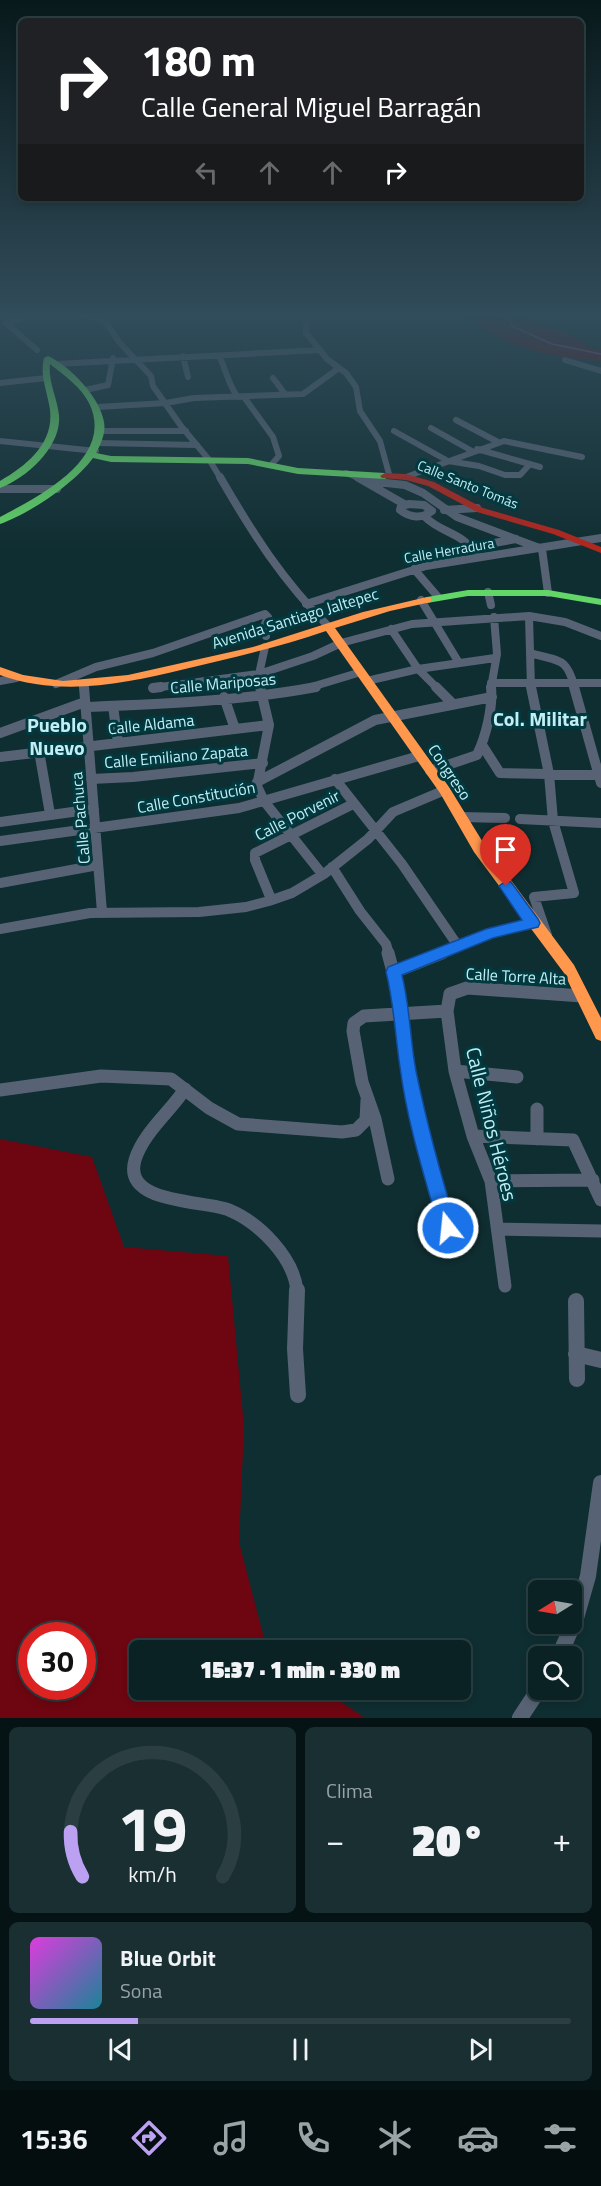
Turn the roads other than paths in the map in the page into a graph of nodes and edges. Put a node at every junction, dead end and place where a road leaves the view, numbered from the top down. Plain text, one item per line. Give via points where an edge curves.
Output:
1 (50, 393) edge
2 (87, 393) edge
3 (158, 393) edge
4 (237, 393) edge
5 (303, 393) edge
6 (358, 393) edge
7 (285, 394) joint
8 (241, 397) junction
9 (166, 403) junction
10 (97, 407) junction
11 (456, 420) dead end
12 (432, 428) dead end
13 (394, 430) dead end
14 (186, 431) junction
15 (0, 441) edge
16 (498, 442) junction
17 (47, 444) junction
18 (97, 445) junction
19 (197, 445) junction
20 (475, 450) junction
21 (582, 457) dead end
22 (210, 461) junction
23 (448, 461) junction
24 (530, 464) junction
25 (271, 465) junction
26 (540, 466) dead end
27 (346, 473) junction
28 (389, 474) junction
29 (406, 477) junction
30 (368, 481) junction
31 (1, 485) edge
32 (57, 489) junction
33 (405, 504) junction
34 (477, 508) junction
35 (447, 510) junction
36 (432, 511) junction
37 (424, 516) junction
38 (0, 521) edge
39 (601, 538) edge
40 (518, 539) junction
41 (585, 542) junction
42 (472, 547) junction
43 (542, 549) junction
44 (601, 550) edge
45 (478, 557) junction
46 (414, 569) junction
47 (548, 593) junction
48 (438, 597) junction
49 (421, 600) junction
50 (601, 602) edge
51 (306, 604) junction
52 (529, 616) junction
53 (494, 617) junction
54 (434, 621) junction
55 (328, 627) junction
56 (391, 629) junction
57 (601, 636) edge
58 (266, 642) junction
59 (341, 643) junction
60 (530, 653) junction
61 (495, 658) junction
62 (459, 663) junction
63 (418, 669) junction
64 (0, 671) edge
65 (259, 674) junction
66 (364, 677) junction
67 (16, 678) junction
68 (0, 681) edge
69 (151, 682) junction
70 (530, 682) junction
71 (491, 683) junction
72 (573, 683) junction
73 (601, 683) edge
74 (56, 684) junction
75 (84, 685) junction
76 (260, 694) junction
77 (224, 697) junction
78 (492, 697) junction
79 (155, 704) junction
80 (453, 704) junction
81 (86, 705) junction
82 (113, 706) junction
83 (392, 716) junction
84 (269, 725) junction
85 (235, 729) junction
86 (0, 733) edge
87 (118, 743) junction
88 (482, 745) junction
89 (89, 746) junction
90 (39, 751) junction
91 (419, 756) junction
92 (0, 757) edge
93 (263, 763) junction
94 (430, 771) junction
95 (549, 774) junction
96 (600, 778) edge
97 (92, 779) junction
98 (334, 779) junction
99 (257, 782) junction
100 (445, 790) junction
101 (264, 801) junction
102 (353, 804) junction
103 (94, 809) junction
104 (50, 814) junction
105 (461, 817) junction
106 (505, 818) dead end
107 (520, 819) dead end
108 (553, 820) junction
109 (0, 822) edge
110 (601, 823) edge
111 (96, 829) junction
112 (376, 832) junction
113 (292, 834) junction
114 (0, 841) edge
115 (98, 865) junction
116 (327, 870) junction
117 (0, 883) edge
118 (271, 899) junction
119 (102, 912) junction
120 (533, 923) junction
121 (0, 929) edge
122 (458, 946) junction
123 (551, 946) junction
124 (393, 972) junction
125 (450, 994) joint
126 (582, 996) junction
127 (447, 1011) junction
128 (401, 1012) junction
129 (601, 1034) edge
130 (455, 1071) junction
131 (516, 1077) dead end
132 (185, 1089) junction
133 (0, 1090) edge
134 (367, 1100) junction
135 (537, 1109) dead end
136 (473, 1136) junction
137 (537, 1139) junction
138 (388, 1179) dead end
139 (593, 1180) junction
140 (491, 1181) junction
141 (601, 1200) edge
142 (448, 1228) dead end
143 (498, 1229) junction
144 (601, 1231) edge
145 (505, 1286) dead end
146 (576, 1301) dead end
147 (576, 1354) junction
148 (601, 1360) edge
149 (577, 1379) dead end
150 (298, 1395) dead end
151 (601, 1483) edge
152 (563, 1646) edge
153 (532, 1700) edge
154 (520, 1718) edge

1 - 17 street via 56,419
2 - 10 street
3 - 9 street
4 - 8 street
5 - 7 street
6 - 28 street via 360,411 380,441
7 - 8 street
8 - 9 street
8 - 25 street via 273,436 279,456
9 - 10 street
9 - 14 street
10 - 18 street
11 - 16 street
12 - 20 street
13 - 23 street
14 - 18 street
14 - 19 street
15 - 17 street
16 - 20 street
16 - 21 street
17 - 18 street
17 - 31 street via 20,473
18 - 19 street
18 - 22 street, Calle Santo Tomás via 111,459
18 - 32 street
19 - 22 street
20 - 23 street
20 - 24 street
22 - 25 street, Calle Santo Tomás
22 - 51 street via 261,546
23 - 24 street via 514,476
23 - 29 street
24 - 26 street
25 - 27 street, Calle Santo Tomás via 298,471
27 - 28 street, Calle Santo Tomás
27 - 30 street
28 - 29 street, Calle Santo Tomás
29 - 34 street, Calle Santo Tomás via 431,484
30 - 33 street
30 - 35 street via 405,485
31 - 32 street
32 - 38 street
33 - 36 street via 424,505
33 - 37 street via 400,506 402,513
34 - 35 street
34 - 41 street, Calle Santo Tomás
35 - 36 street
35 - 40 street via 473,524
36 - 37 street
37 - 42 street via 463,537
39 - 41 street, Calle Herradura
40 - 42 street
40 - 43 street
41 - 43 street, Calle Herradura
41 - 44 street, Calle Santo Tomás
42 - 45 street
43 - 45 street, Calle Herradura
43 - 47 street
45 - 46 street, Calle Herradura
46 - 48 street
46 - 51 street, Calle Herradura
47 - 48 street, Avenida Santiago Jaltepec
47 - 50 street, Avenida Santiago Jaltepec
48 - 49 street, Avenida Santiago Jaltepec
49 - 54 street
49 - 55 street, Avenida Santiago Jaltepec
51 - 55 street
52 - 53 street
52 - 57 street via 565,622
52 - 60 street
53 - 54 street
53 - 61 street via 498,642
54 - 56 street
54 - 62 street
55 - 58 street, Avenida Santiago Jaltepec
55 - 59 street, Congreso
56 - 59 street
56 - 63 street
58 - 65 street
58 - 69 street, Avenida Santiago Jaltepec
58 - 74 street via 265,614 153,653 96,667
59 - 65 street via 313,657
59 - 66 street, Congreso
60 - 70 street
60 - 72 street via 567,665
61 - 62 street, Calle Mariposas
61 - 71 street
62 - 63 street, Calle Mariposas
63 - 66 street, Calle Mariposas
63 - 80 street
64 - 67 street, Avenida Santiago Jaltepec
65 - 69 street
65 - 76 street
66 - 76 street, Calle Mariposas
66 - 83 street, Congreso
67 - 68 street
67 - 74 street, Avenida Santiago Jaltepec
69 - 75 street, Avenida Santiago Jaltepec
69 - 79 street
70 - 71 street
70 - 72 street
70 - 95 street
71 - 78 street
72 - 73 street
72 - 96 street
74 - 75 street, Avenida Santiago Jaltepec
75 - 81 street, Calle Pachuca
76 - 77 street, Calle Mariposas
76 - 84 street
77 - 79 street, Calle Mariposas
77 - 85 street
78 - 80 street
78 - 88 street
79 - 82 street, Calle Mariposas
80 - 83 street
81 - 82 street, Calle Mariposas
81 - 86 street, Calle Mariposas
81 - 89 street, Calle Pachuca
82 - 87 street
83 - 91 street, Congreso
83 - 99 street via 375,720
84 - 85 street, Calle Aldama
84 - 93 street
85 - 87 street, Calle Aldama
87 - 89 street, Calle Aldama
88 - 94 street via 477,755
88 - 95 street via 500,773
89 - 90 street, Calle Aldama
89 - 97 street, Calle Pachuca
90 - 92 street, Calle Aldama
90 - 104 street
91 - 94 street, Congreso
91 - 98 street, Calle Constitución
93 - 97 street, Calle Emiliano Zapata
93 - 99 street
94 - 100 street, Congreso
95 - 96 street
95 - 108 street
97 - 103 street, Calle Pachuca
98 - 101 street, Calle Constitución
98 - 102 street
99 - 101 street
100 - 105 street, Congreso
100 - 112 street via 387,816
101 - 111 street, Calle Constitución
101 - 113 street
102 - 112 street
102 - 113 street, Calle Porvenir
103 - 104 street
103 - 111 street, Calle Pachuca
104 - 109 street
105 - 106 street
105 - 120 street, Congreso
107 - 108 street
108 - 110 street
108 - 123 street via 574,893 534,897
111 - 114 street, Calle Constitución
111 - 115 street, Calle Pachuca
112 - 116 street
112 - 122 street
113 - 116 street
113 - 118 street, Calle Porvenir via 255,853
115 - 117 street
115 - 119 street, Calle Pachuca
116 - 118 street via 292,892
116 - 124 street via 386,945
118 - 119 street via 215,912
119 - 121 street
120 - 122 street
120 - 123 street, Congreso
122 - 124 street
123 - 126 street, Congreso via 569,969
124 - 128 street
125 - 126 street, Calle Torre Alta via 467,988
125 - 127 street, Calle Niños Héroes
126 - 129 street, Congreso
127 - 128 street
127 - 130 street, Calle Niños Héroes
128 - 134 street via 364,1016 354,1023
128 - 142 street via 423,1140
130 - 131 street
130 - 136 street, Calle Niños Héroes
132 - 133 street via 171,1079 101,1076
132 - 134 street via 238,1124 342,1132 356,1130 366,1120
132 - 150 street via 144,1142 134,1162 136,1177 144,1190 204,1202 255,1224 290,1266 299,1290
134 - 138 street
135 - 137 street
136 - 137 street
136 - 140 street, Calle Niños Héroes
137 - 139 street via 573,1140
139 - 140 street
139 - 141 street
140 - 143 street, Calle Niños Héroes
143 - 144 street
143 - 145 street, Calle Niños Héroes
146 - 147 street
147 - 148 street
147 - 149 street
151 - 152 street via 588,1576
153 - 154 street

